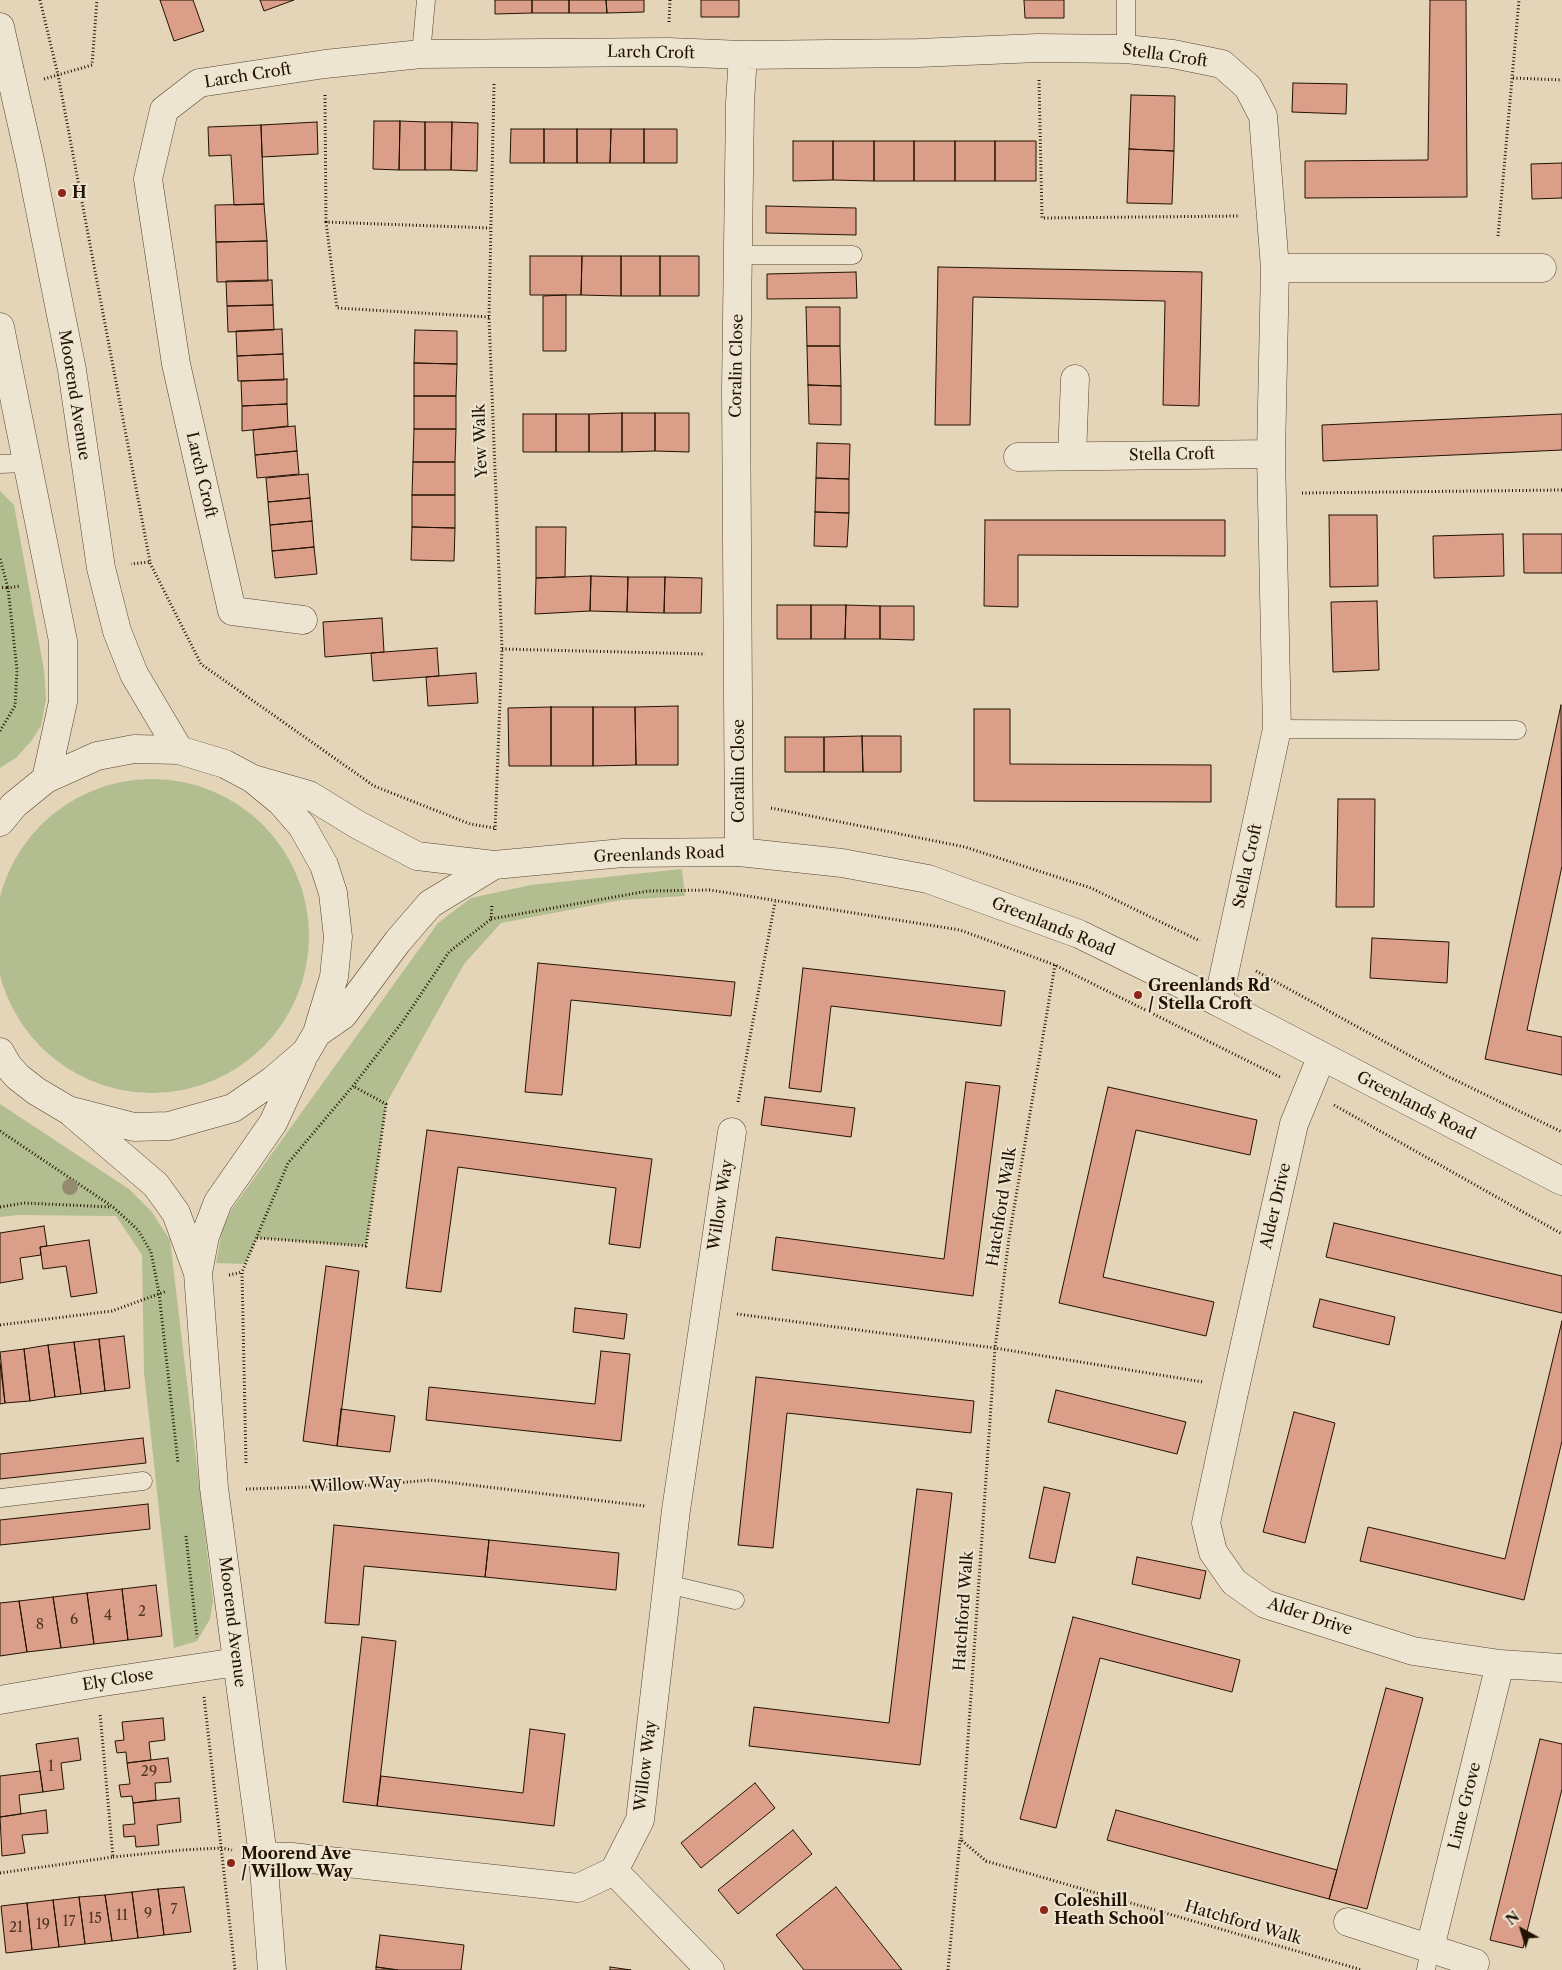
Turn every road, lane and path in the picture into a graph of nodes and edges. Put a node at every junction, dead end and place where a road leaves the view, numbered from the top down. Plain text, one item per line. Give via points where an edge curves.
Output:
1 (40, 0) edge
2 (97, 0) edge
3 (426, 0) edge
4 (1126, 0) edge
5 (1520, 0) edge
6 (0, 27) edge
7 (1038, 48) junction
8 (1126, 49) junction
9 (421, 54) junction
10 (495, 54) junction
11 (742, 55) junction
12 (325, 64) junction
13 (58, 75) junction
14 (1513, 78) junction
15 (1562, 80) edge
16 (1270, 215) junction
17 (326, 222) junction
18 (490, 228) junction
19 (738, 255) junction
20 (853, 255) dead end
21 (1275, 268) junction
22 (1496, 268) junction
23 (1542, 268) dead end
24 (489, 317) junction
25 (0, 327) edge
26 (1075, 379) dead end
27 (7, 404) edge
28 (1271, 454) junction
29 (1072, 456) junction
30 (1018, 457) dead end
31 (0, 464) edge
32 (27, 464) junction
33 (1562, 490) edge
34 (1272, 493) junction
35 (0, 559) edge
36 (150, 562) junction
37 (101, 568) junction
38 (0, 587) edge
39 (303, 620) dead end
40 (502, 649) junction
41 (738, 655) junction
42 (1277, 729) junction
43 (1517, 730) dead end
44 (179, 750) junction
45 (46, 778) junction
46 (253, 779) junction
47 (5, 810) edge
48 (739, 852) junction
49 (494, 865) junction
50 (775, 902) junction
51 (491, 919) junction
52 (1055, 965) junction
53 (1218, 1002) junction
54 (312, 1043) junction
55 (0, 1052) edge
56 (1321, 1058) junction
57 (9, 1073) edge
58 (353, 1086) junction
59 (1307, 1090) junction
60 (68, 1110) junction
61 (0, 1131) edge
62 (732, 1132) joint
63 (1562, 1182) edge
64 (0, 1207) edge
65 (114, 1207) junction
66 (1562, 1234) edge
67 (257, 1238) junction
68 (198, 1273) junction
69 (159, 1293) junction
70 (704, 1309) junction
71 (0, 1325) edge
72 (995, 1348) junction
73 (1235, 1388) junction
74 (246, 1470) dead end
75 (179, 1472) dead end
76 (247, 1480) dead end
77 (143, 1481) dead end
78 (214, 1488) junction
79 (247, 1490) junction
80 (0, 1498) edge
81 (248, 1499) dead end
82 (676, 1510) junction
83 (185, 1531) dead end
84 (667, 1584) junction
85 (735, 1600) dead end
86 (236, 1662) junction
87 (1500, 1664) junction
88 (201, 1667) junction
89 (1562, 1668) edge
90 (97, 1683) junction
91 (0, 1700) edge
92 (960, 1840) junction
93 (222, 1848) junction
94 (263, 1856) junction
95 (113, 1858) junction
96 (614, 1871) junction
97 (0, 1873) edge
98 (1348, 1922) dead end
99 (1428, 1959) edge
100 (1475, 1962) dead end
101 (235, 1970) edge
102 (272, 1970) edge
103 (710, 1970) edge
104 (948, 1970) edge
105 (1362, 1970) edge

1 - 13 path
2 - 13 path via 92,65
3 - 9 lane
4 - 8 lane
5 - 14 path
6 - 37 street, Moorend Avenue via 72,370
7 - 8 street, Stella Croft
7 - 11 street, Stella Croft
7 - 16 path via 1042,218
8 - 16 street, Stella Croft via 1222,64 1248,87 1263,116
9 - 10 street, Larch Croft
9 - 12 street, Larch Croft
10 - 11 street, Larch Croft via 668,52
10 - 18 path, Yew Walk
11 - 19 street, Coralin Close
12 - 17 path
12 - 39 street, Larch Croft via 199,83 164,110 148,179 176,364 232,611
13 - 36 path
14 - 15 path
14 - 22 path
16 - 21 street, Stella Croft
17 - 18 path
17 - 24 path via 336,308
18 - 24 path, Yew Walk
19 - 20 lane
19 - 41 street, Coralin Close
21 - 22 street
21 - 28 street, Stella Croft
22 - 23 street
24 - 40 path, Yew Walk
25 - 27 street
26 - 29 street
27 - 32 street
28 - 29 street, Stella Croft
28 - 34 street, Stella Croft
29 - 30 street, Stella Croft
31 - 32 lane
32 - 45 street via 63,641 63,702
33 - 34 path
34 - 42 street, Stella Croft
35 - 38 path via 8,588
36 - 37 path
36 - 40 path, Yew Walk via 201,664 374,786 470,824 496,828
37 - 44 street, Moorend Avenue via 116,630 134,674
40 - 41 path
41 - 48 street, Coralin Close
42 - 43 lane
42 - 53 street, Stella Croft
44 - 45 street via 134,749 97,756
44 - 46 street via 225,764
45 - 47 street
46 - 49 street, Greenlands Road via 309,795 417,856
46 - 54 street, Moorend Avenue via 281,802 302,826 324,865 333,893 338,937 334,977
48 - 49 street, Greenlands Road via 623,853
48 - 53 street, Greenlands Road via 842,863 928,879 1079,934
49 - 51 path
49 - 54 street, Greenlands Road via 430,904 343,1015
50 - 51 path via 710,890 648,891
50 - 52 path via 960,930
50 - 62 path
51 - 58 path via 449,952 403,1021
52 - 59 path
52 - 72 path, Hatchford Walk via 1009,1238
53 - 56 street, Greenlands Road
54 - 60 street, Greenlands Road via 272,1081 233,1108 169,1126 134,1127
54 - 68 street, Moorend Avenue via 273,1123 218,1202 205,1236
55 - 57 street
56 - 59 street, Alder Drive
56 - 63 street, Greenlands Road
57 - 60 street
58 - 67 path via 288,1163
58 - 67 path via 386,1104 366,1246
59 - 66 path
59 - 73 street, Alder Drive via 1294,1124
60 - 68 street, Moorend Avenue via 156,1185 176,1213
61 - 65 path
62 - 70 street, Willow Way
64 - 65 path via 24,1202
65 - 69 path via 138,1230 151,1252
67 - 74 path via 242,1272
68 - 78 street, Moorend Avenue
69 - 71 path via 112,1311
69 - 75 path
70 - 72 path
70 - 82 street, Willow Way
72 - 73 path
72 - 92 path, Hatchford Walk
73 - 87 street, Alder Drive via 1206,1523 1212,1552 1234,1582 1265,1604 1413,1651
76 - 79 path
77 - 80 lane
78 - 79 path, Willow Way
78 - 86 street, Moorend Avenue
79 - 81 path
79 - 82 path, Willow Way via 430,1480
82 - 84 street, Willow Way
83 - 88 path
84 - 85 lane
84 - 96 street, Willow Way via 640,1820
86 - 88 street, Ely Close
86 - 94 street, Moorend Avenue
87 - 89 street, Alder Drive
87 - 99 street, Lime Grove
88 - 90 street, Ely Close
88 - 93 path
90 - 91 street, Ely Close
90 - 95 path
92 - 104 path
92 - 105 path, Hatchford Walk via 986,1861
93 - 94 path
93 - 95 path
93 - 101 path
94 - 96 street via 578,1888
94 - 102 street, Moorend Avenue
95 - 97 path
96 - 103 street
98 - 99 street
99 - 100 street

